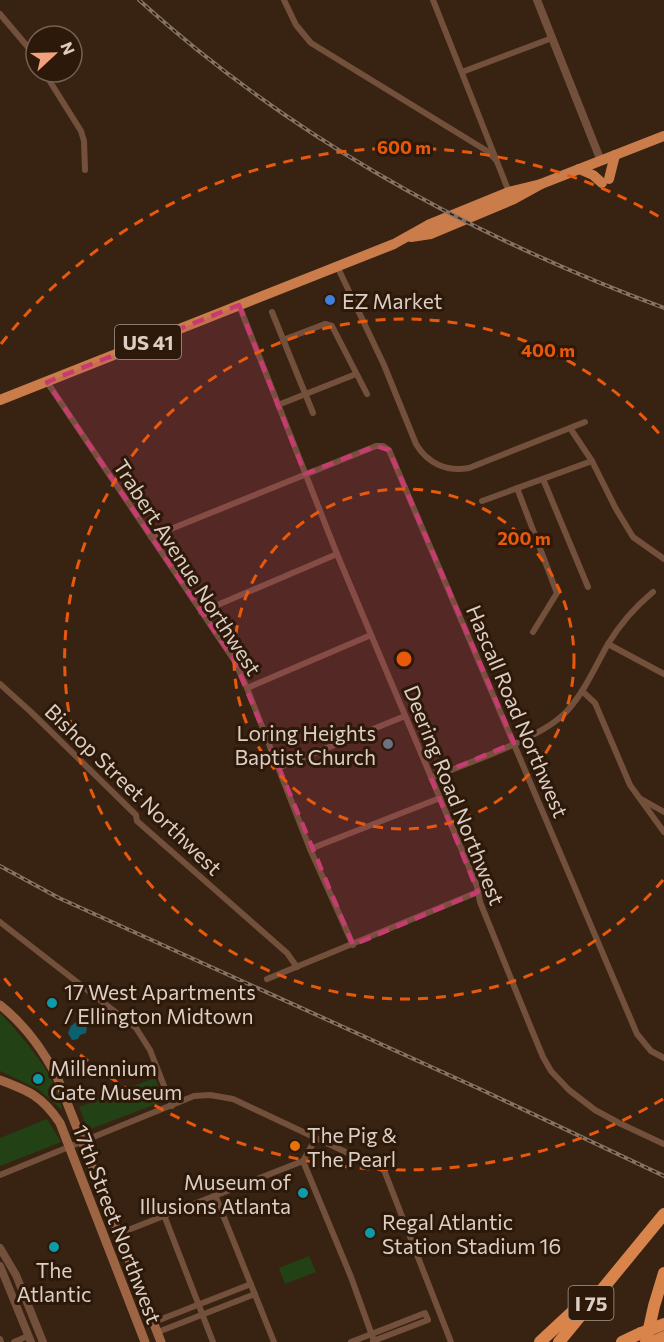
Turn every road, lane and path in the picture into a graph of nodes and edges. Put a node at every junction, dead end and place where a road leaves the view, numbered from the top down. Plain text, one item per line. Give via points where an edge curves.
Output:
1 (284, 0) edge
2 (434, 0) edge
3 (537, 0) edge
4 (0, 14) edge
5 (552, 38) junction
6 (24, 45) edge
7 (462, 72) junction
8 (52, 84) edge
9 (664, 136) edge
10 (615, 155) junction
11 (496, 160) junction
12 (601, 161) junction
13 (579, 169) junction
14 (85, 170) dead end
15 (541, 184) junction
16 (508, 192) junction
17 (408, 237) junction
18 (337, 266) junction
19 (238, 305) junction
20 (272, 312) dead end
21 (283, 339) junction
22 (356, 374) junction
23 (47, 382) junction
24 (305, 394) junction
25 (367, 394) dead end
26 (0, 400) edge
27 (278, 405) junction
28 (313, 413) dead end
29 (585, 422) dead end
30 (570, 428) junction
31 (592, 461) junction
32 (305, 474) junction
33 (543, 478) junction
34 (517, 488) junction
35 (482, 501) dead end
36 (152, 537) junction
37 (337, 554) junction
38 (664, 559) edge
39 (588, 587) dead end
40 (653, 592) dead end
41 (201, 612) junction
42 (533, 632) dead end
43 (371, 635) junction
44 (608, 644) junction
45 (664, 674) edge
46 (0, 684) edge
47 (247, 688) junction
48 (582, 690) junction
49 (405, 717) junction
50 (514, 743) junction
51 (278, 768) junction
52 (431, 778) junction
53 (638, 797) junction
54 (440, 798) junction
55 (664, 812) edge
56 (664, 832) edge
57 (310, 849) junction
58 (478, 892) junction
59 (0, 922) edge
60 (353, 945) junction
61 (297, 967) junction
62 (267, 979) dead end
63 (0, 1005) edge
64 (664, 1058) edge
65 (0, 1080) edge
66 (172, 1106) junction
67 (664, 1134) edge
68 (316, 1138) junction
69 (82, 1142) junction
70 (662, 1143) edge
71 (70, 1147) junction
72 (303, 1161) junction
73 (0, 1175) edge
74 (215, 1195) junction
75 (664, 1214) edge
76 (164, 1215) junction
77 (118, 1234) junction
78 (0, 1248) edge
79 (622, 1263) junction
80 (1, 1269) edge
81 (664, 1273) edge
82 (251, 1284) junction
83 (255, 1294) junction
84 (198, 1305) junction
85 (202, 1315) junction
86 (154, 1322) junction
87 (664, 1324) edge
88 (158, 1332) junction
89 (644, 1337) edge
90 (664, 1337) edge
91 (30, 1339) edge
92 (372, 1339) edge
93 (14, 1342) edge
94 (43, 1342) edge
95 (145, 1342) edge
96 (161, 1342) edge
97 (213, 1342) edge
98 (274, 1342) edge
99 (351, 1342) edge
100 (452, 1342) edge
101 (540, 1342) edge
102 (559, 1342) edge
103 (622, 1342) edge
104 (652, 1342) edge

1 - 11 street via 296,25 311,43
2 - 7 street
3 - 5 street
4 - 6 street
5 - 7 street
5 - 12 street
7 - 11 street
8 - 14 street via 81,131
9 - 10 highway, US 41
10 - 12 highway, US 41
10 - 13 highway via 606,181
11 - 16 street
12 - 13 highway, US 41
13 - 15 highway, US 41
15 - 16 highway, US 41
15 - 17 highway, US 41 via 431,234
16 - 17 highway, US 41
17 - 18 highway, US 41
18 - 19 highway, US 41
18 - 30 street via 417,444 433,463 451,469 470,468
19 - 23 highway, US 41
19 - 27 street, Deering Road Northwest
20 - 21 street
21 - 22 street via 330,325
21 - 24 street
22 - 24 street
22 - 25 street
23 - 26 highway, US 41
23 - 36 street, Trabert Avenue Northwest
24 - 27 street
24 - 28 street
27 - 32 street, Deering Road Northwest
29 - 30 street
30 - 31 street
31 - 33 street
31 - 38 street via 633,537
32 - 36 street, Hascall Road Northwest
32 - 37 street, Deering Road Northwest
32 - 50 street, Hascall Road Northwest via 376,446 389,450
33 - 34 street
33 - 39 street
34 - 35 street
34 - 42 street via 558,593
36 - 41 street, Trabert Avenue Northwest
37 - 41 street
37 - 43 street, Deering Road Northwest
40 - 44 street via 628,615
41 - 47 street, Trabert Avenue Northwest via 234,660
43 - 47 street
43 - 49 street, Deering Road Northwest
44 - 45 street
44 - 48 street
46 - 61 street, Bishop Street Northwest via 136,815 137,821 287,952
47 - 51 street, Trabert Avenue Northwest
48 - 50 street via 556,721
48 - 53 street via 595,703 625,776
49 - 51 street
49 - 52 street, Deering Road Northwest
50 - 52 street
50 - 64 street, Hascall Road Northwest via 637,1034
51 - 57 street, Trabert Avenue Northwest
52 - 54 street, Deering Road Northwest
53 - 55 street
53 - 56 street
54 - 57 street
54 - 58 street, Deering Road Northwest
57 - 60 street, Trabert Avenue Northwest
58 - 60 street
58 - 70 street, Deering Road Northwest via 551,1071 596,1110
59 - 66 street via 136,1028 150,1050
60 - 61 street
61 - 62 street
63 - 69 main road, 17th Street Northwest via 49,1062
65 - 71 main road, 17th Street Northwest via 40,1099 60,1123
66 - 68 street via 194,1096 233,1099
66 - 69 street
67 - 70 street
68 - 72 street
68 - 100 street via 384,1170
69 - 71 street
69 - 77 main road, 17th Street Northwest
71 - 73 street
71 - 95 main road, 17th Street Northwest
72 - 74 street
72 - 92 street via 351,1276
74 - 76 street
74 - 82 street
75 - 79 highway, I 75
76 - 77 street
76 - 84 street
77 - 86 main road, 17th Street Northwest
78 - 94 street via 16,1275
79 - 101 highway
79 - 102 highway, I 75
80 - 91 street
81 - 89 highway
82 - 83 street
82 - 84 street
83 - 85 street
83 - 98 street
84 - 85 street
84 - 86 street
85 - 88 street
85 - 97 street
86 - 88 main road, 17th Street Northwest
87 - 89 highway, bridge
88 - 96 main road, 17th Street Northwest
89 - 103 highway
90 - 104 highway
91 - 93 street
92 - 92 street via 428,1320 425,1313
92 - 99 street

